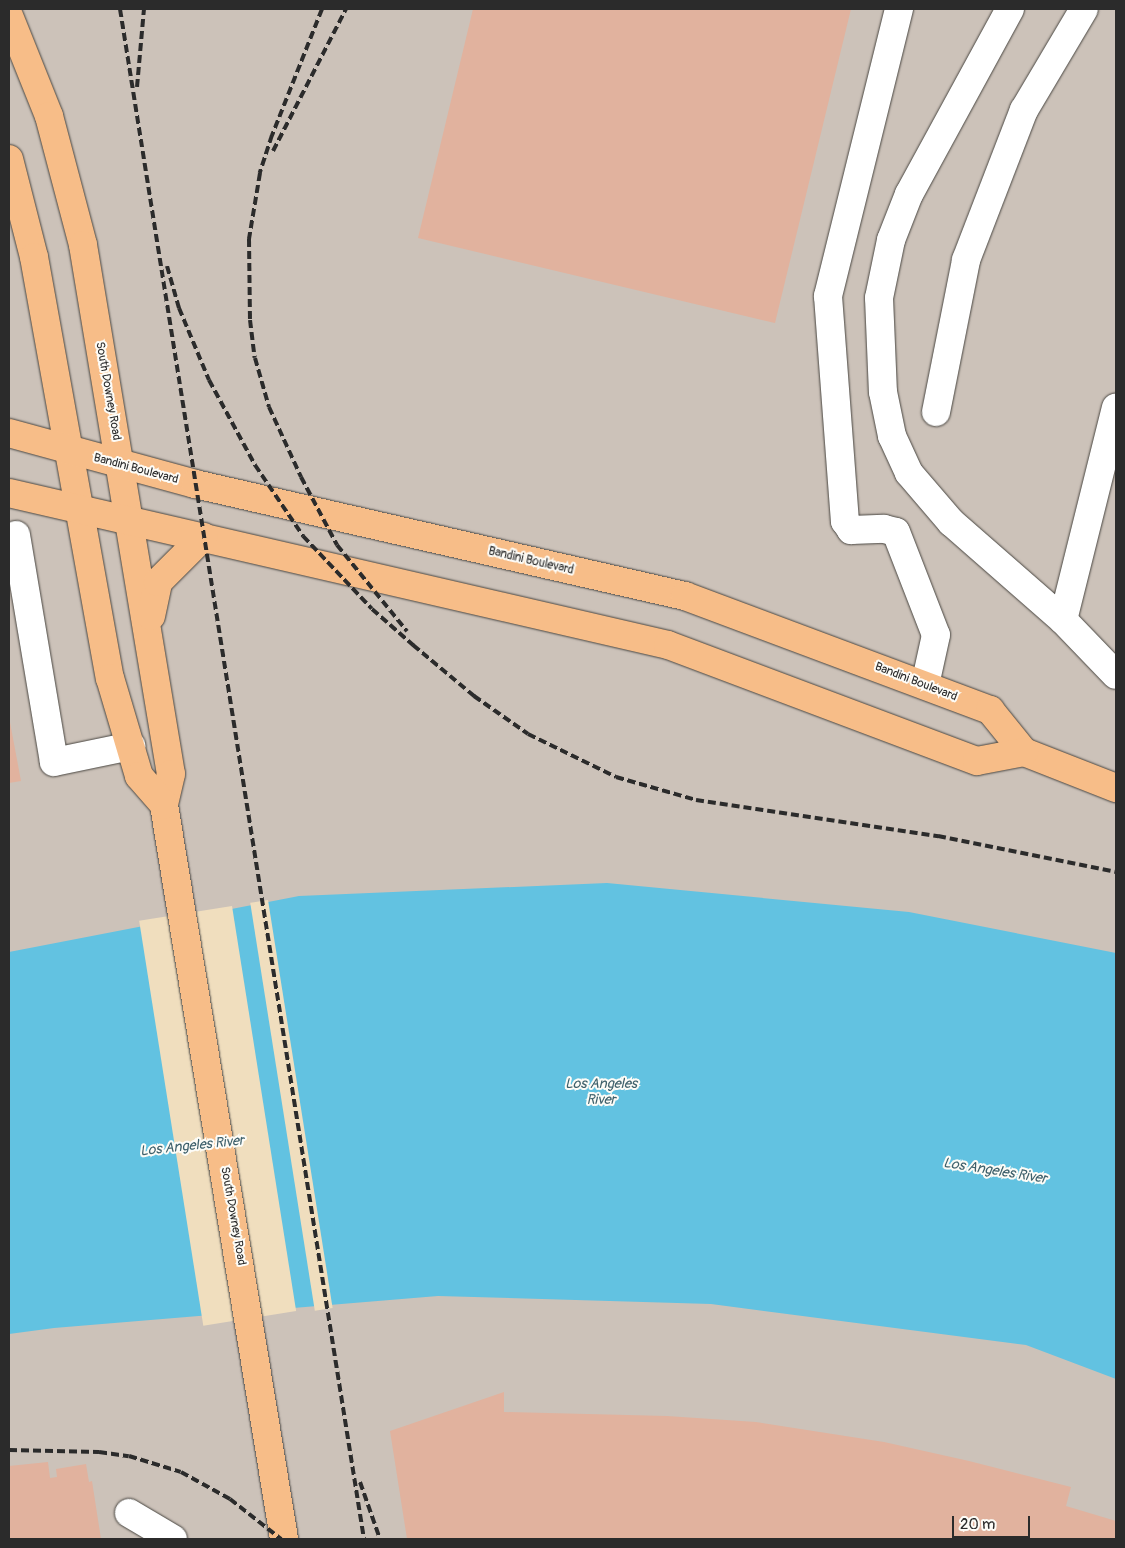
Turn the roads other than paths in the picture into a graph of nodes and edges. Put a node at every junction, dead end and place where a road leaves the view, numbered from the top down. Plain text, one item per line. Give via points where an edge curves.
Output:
1 (900, 9) edge
2 (1010, 9) edge
3 (1084, 9) edge
4 (9, 16) edge
5 (9, 159) edge
6 (1116, 408) edge
7 (936, 412) dead end
8 (9, 433) edge
9 (69, 450) junction
10 (120, 465) junction
11 (9, 493) edge
12 (78, 508) junction
13 (129, 520) junction
14 (16, 536) dead end
15 (203, 537) junction
16 (1063, 620) junction
17 (148, 631) junction
18 (1116, 675) edge
19 (925, 685) junction
20 (131, 746) junction
21 (1024, 752) junction
22 (1116, 788) edge
23 (164, 805) junction
24 (129, 1513) dead end
25 (173, 1539) edge
26 (284, 1539) edge

1 - 19 lane via 828,296 845,522 851,530 884,528 896,532 936,636
2 - 16 lane via 900,217 883,268 878,298 880,360 892,436 909,473 952,522
3 - 7 lane via 1024,110 966,260
4 - 10 main road, South Downey Road via 49,116 68,180 83,245
5 - 9 main road via 34,258
6 - 16 lane
8 - 9 main road, Bandini Boulevard
9 - 10 main road, Bandini Boulevard
9 - 12 main road
10 - 13 main road, South Downey Road
10 - 19 main road, Bandini Boulevard via 685,596
11 - 12 main road
12 - 13 main road
12 - 20 main road via 99,631
13 - 15 main road
13 - 17 main road, South Downey Road
14 - 20 lane via 54,762
15 - 17 main road via 158,582
15 - 21 main road via 668,645 977,761
16 - 18 lane
17 - 23 main road, South Downey Road via 171,774
19 - 21 main road, Bandini Boulevard via 990,710
20 - 23 main road via 139,776
21 - 22 main road, Bandini Boulevard
23 - 26 main road, South Downey Road
24 - 25 lane

